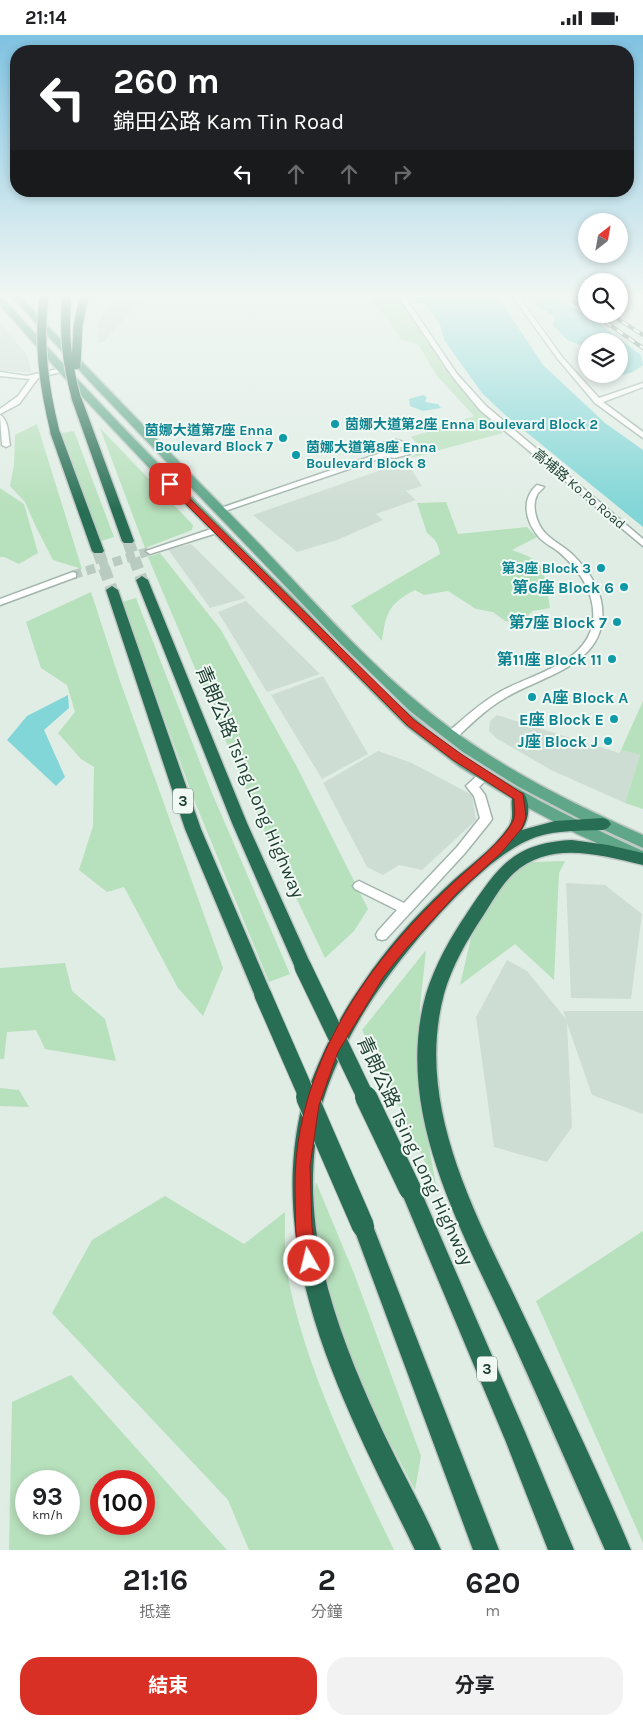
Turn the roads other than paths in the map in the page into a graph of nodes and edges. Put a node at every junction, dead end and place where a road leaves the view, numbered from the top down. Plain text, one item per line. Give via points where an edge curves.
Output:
1 (42, 368) edge
2 (60, 368) edge
3 (70, 368) edge
4 (77, 368) edge
5 (81, 368) edge
6 (449, 368) edge
7 (569, 368) edge
8 (62, 370) junction
9 (0, 374) edge
10 (36, 377) junction
11 (643, 385) edge
12 (76, 397) junction
13 (598, 401) junction
14 (0, 412) edge
15 (0, 417) edge
16 (643, 436) edge
17 (6, 445) dead end
18 (385, 453) dead end
19 (540, 487) dead end
20 (219, 510) junction
21 (217, 530) junction
22 (128, 541) tunnel mouth
23 (643, 543) edge
24 (98, 551) tunnel mouth
25 (150, 551) tunnel mouth
26 (73, 575) tunnel mouth
27 (142, 579) tunnel mouth
28 (112, 590) tunnel mouth
29 (0, 602) edge
30 (451, 736) junction
31 (485, 775) junction
32 (519, 797) junction
33 (603, 824) junction
34 (571, 825) junction
35 (643, 842) edge
36 (497, 850) junction
37 (643, 858) edge
38 (360, 885) dead end
39 (404, 908) junction
40 (382, 935) dead end
41 (428, 1550) edge
42 (486, 1550) edge
43 (561, 1550) edge
44 (618, 1550) edge

1 - 24 highway, bridge via 55,432
2 - 8 main road
3 - 12 highway, bridge
4 - 12 highway, bridge
5 - 20 main road
6 - 23 street, 高埔路 Ko Po Road via 483,408
7 - 13 street
8 - 10 street
8 - 21 main road
9 - 10 street
10 - 14 street via 16,403
11 - 13 street
12 - 22 highway
13 - 16 street
15 - 17 street via 6,429
18 - 20 street
19 - 30 street via 529,500 532,517 542,535 563,551 589,581 597,601 596,634 589,646 576,657 502,695
20 - 21 main road via 214,518
20 - 30 main road via 370,667
21 - 25 street
21 - 31 main road via 386,701 430,738
26 - 29 street
27 - 43 highway, 青朗公路 Tsing Long Highway / 3, bridge via 265,884 410,1189
28 - 42 highway, 3, bridge via 193,829 362,1226
30 - 33 main road via 542,793
31 - 32 main road
31 - 39 street via 472,786 479,795 486,819 461,850
32 - 34 main road
32 - 36 highway via 521,817 518,825
33 - 34 highway
33 - 35 main road
34 - 36 highway via 532,832
34 - 37 main road
36 - 41 highway via 453,890 400,947 379,972 350,1017 332,1050 312,1105 303,1166 309,1261 328,1329 359,1405
37 - 44 highway via 590,848 554,847 530,854 508,869 448,957 433,1002 426,1053 437,1130 461,1200
38 - 39 street
39 - 40 street

